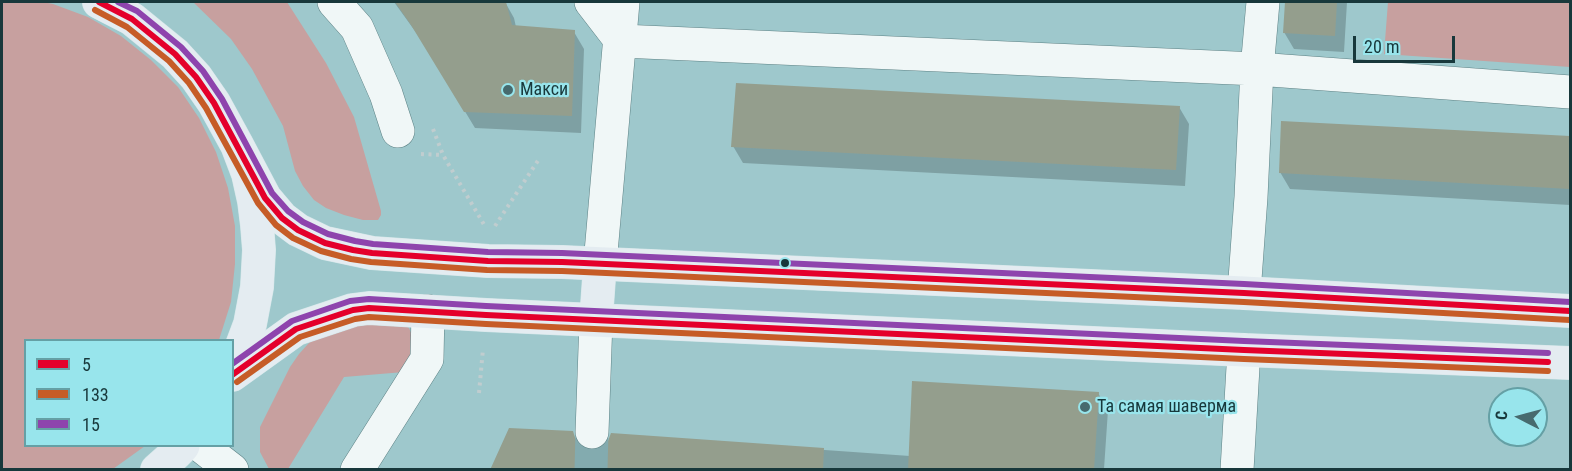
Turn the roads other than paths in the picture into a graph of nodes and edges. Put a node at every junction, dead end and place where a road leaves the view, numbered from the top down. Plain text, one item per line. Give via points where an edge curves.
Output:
1 (99, 2) edge
2 (334, 2) edge
3 (591, 2) edge
4 (623, 2) edge
5 (1263, 2) edge
6 (621, 41) junction
7 (1257, 69) junction
8 (1570, 92) edge
9 (398, 131) dead end
10 (237, 145) junction
11 (600, 264) junction
12 (1244, 293) junction
13 (428, 311) junction
14 (1570, 311) edge
15 (596, 320) junction
16 (1244, 350) junction
17 (1570, 363) edge
18 (234, 368) edge
19 (234, 373) edge
20 (592, 432) tunnel mouth
21 (177, 457) edge
22 (232, 470) edge
23 (357, 470) edge
24 (1237, 470) edge

1 - 10 main road via 132,19 175,54 214,102
2 - 9 street via 357,28
3 - 6 street
4 - 6 street
5 - 7 street
6 - 7 street
6 - 11 street
7 - 8 street
7 - 12 street
10 - 11 main road via 265,198 282,218 326,243 372,254
10 - 18 main road via 254,201 259,250 250,324
11 - 12 main road
11 - 15 main road
12 - 14 main road
13 - 15 main road
13 - 19 main road via 369,308 344,313 296,329
13 - 23 street via 427,359
15 - 16 main road
15 - 20 street
16 - 17 main road
16 - 24 street
21 - 22 street

